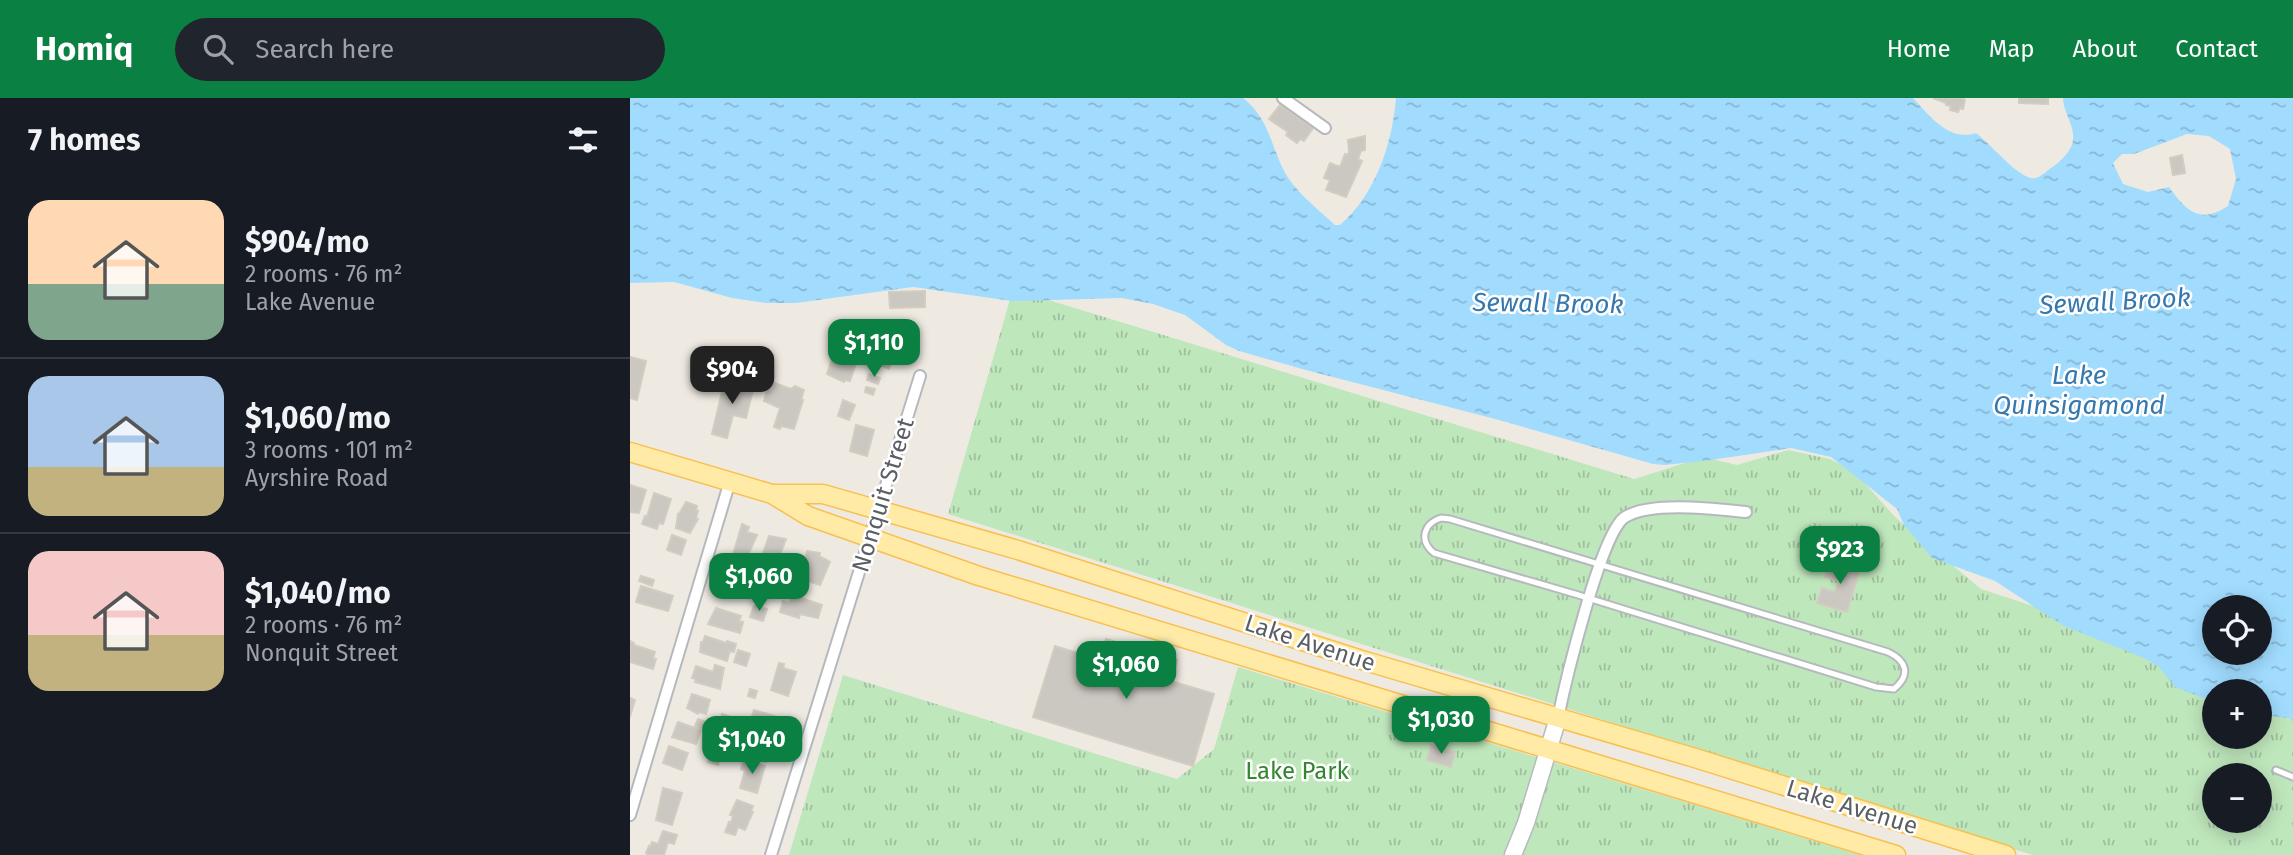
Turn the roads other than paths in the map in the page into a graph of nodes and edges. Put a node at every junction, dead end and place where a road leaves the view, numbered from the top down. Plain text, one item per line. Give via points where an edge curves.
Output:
1 (1283, 98) edge
2 (1325, 128) dead end
3 (920, 376) dead end
4 (630, 452) edge
5 (730, 481) junction
6 (772, 494) junction
7 (878, 510) junction
8 (1746, 512) dead end
9 (870, 537) junction
10 (1600, 565) junction
11 (1590, 598) junction
12 (1558, 718) junction
13 (1550, 749) junction
14 (2276, 770) dead end
15 (2293, 777) edge
16 (630, 815) edge
17 (771, 855) edge
18 (1513, 855) edge
19 (1896, 855) edge
20 (2006, 855) edge

1 - 2 street
3 - 7 street, Nonquit Street
4 - 5 main road, Lake Avenue
5 - 6 main road, Lake Avenue
5 - 16 street
6 - 7 main road, Lake Avenue via 823,494
6 - 9 main road, Lake Avenue via 808,516
7 - 9 street, Nonquit Street
7 - 12 main road, Lake Avenue
8 - 10 street via 1669,508 1625,517 1611,535
9 - 13 main road, Lake Avenue via 1272,667
9 - 17 street, Nonquit Street
10 - 11 street
10 - 11 lane via 1450,519 1434,520 1425,532 1426,544 1434,552
10 - 11 lane via 1888,652 1901,660 1903,680 1894,689 1876,687
11 - 12 street
12 - 13 main road
12 - 20 main road, Lake Avenue
13 - 18 main road
13 - 19 main road, Lake Avenue
14 - 15 lane

